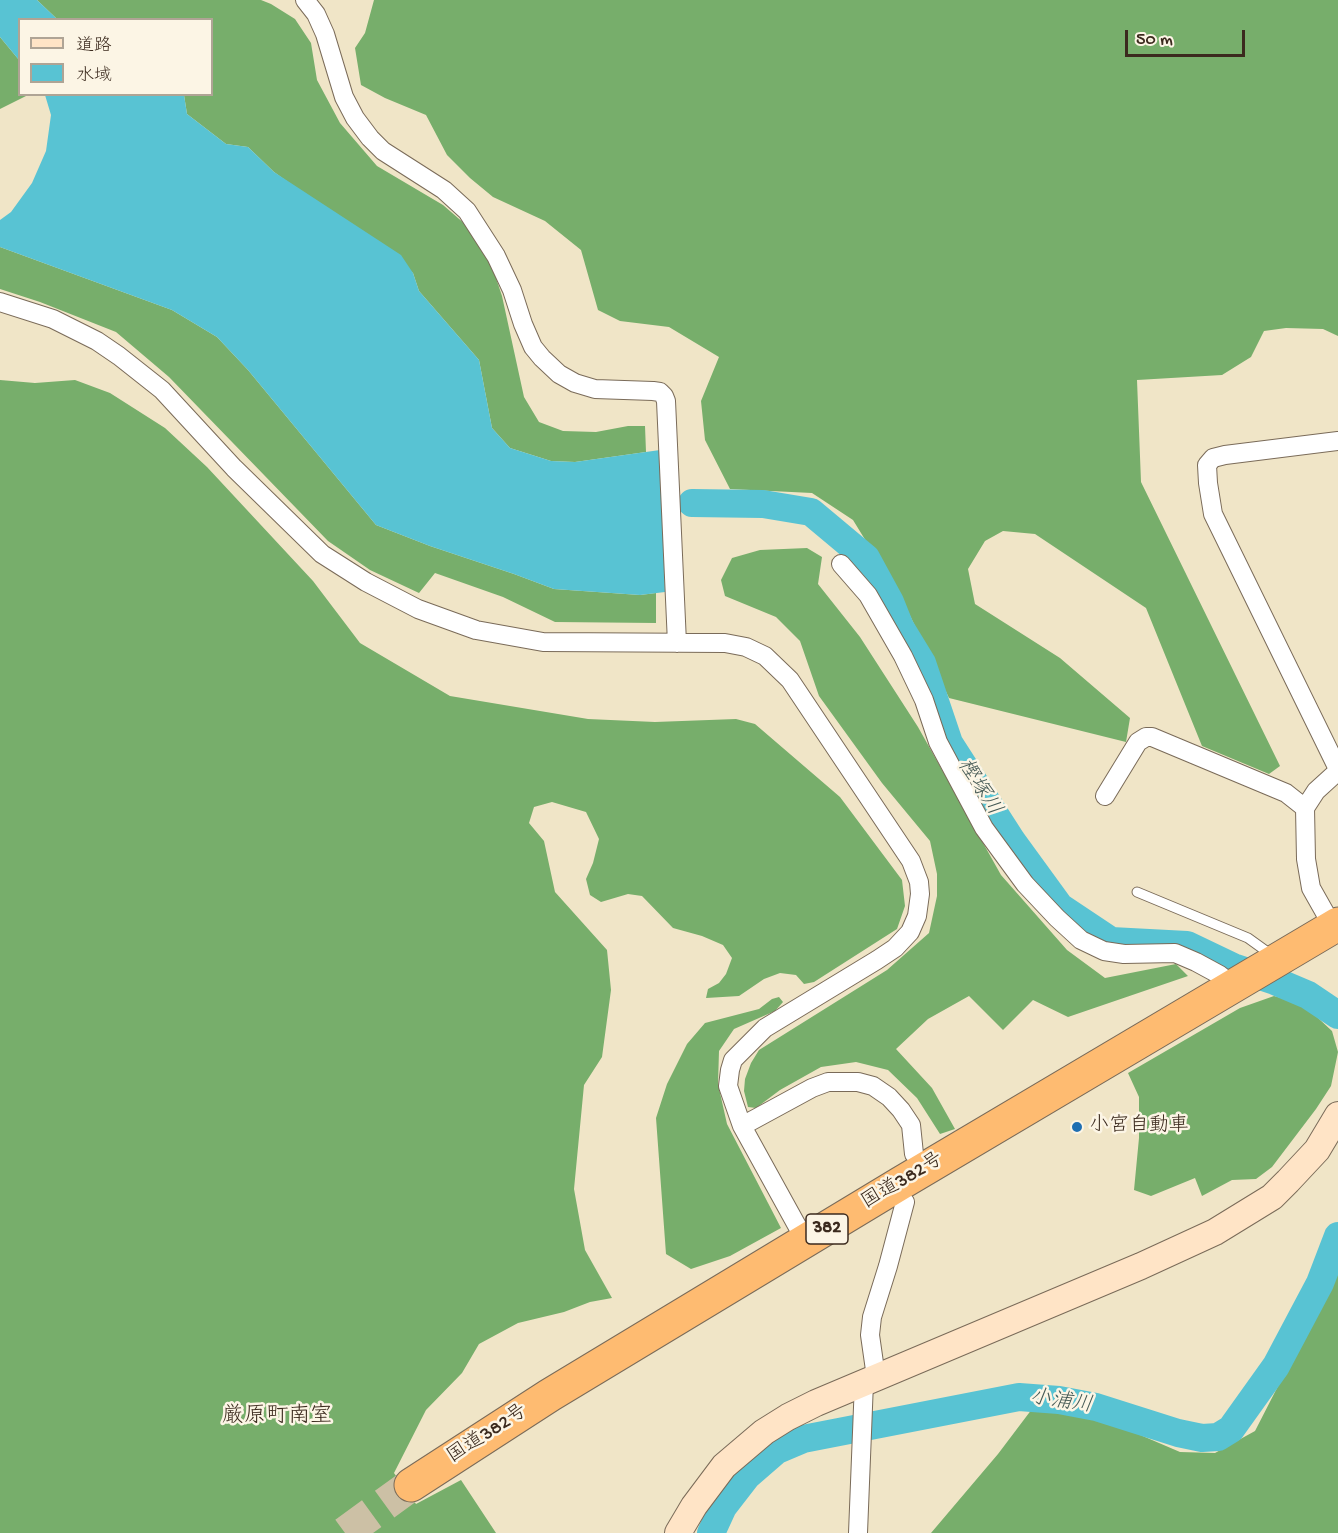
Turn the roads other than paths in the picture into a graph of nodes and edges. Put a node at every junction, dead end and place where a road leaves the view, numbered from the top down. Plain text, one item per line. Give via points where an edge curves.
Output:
1 (305, 0) edge
2 (0, 302) edge
3 (1338, 441) edge
4 (841, 564) dead end
5 (677, 643) junction
6 (1338, 770) edge
7 (1106, 796) dead end
8 (1305, 808) junction
9 (1137, 892) dead end
10 (1336, 926) edge
11 (1257, 973) junction
12 (1338, 1114) edge
13 (742, 1126) junction
14 (915, 1155) dead end
15 (905, 1202) dead end
16 (806, 1242) junction
17 (870, 1380) junction
18 (411, 1485) tunnel mouth
19 (678, 1533) edge
20 (858, 1533) edge

1 - 5 street via 325,34 344,97 355,118 382,150 444,190 467,211 496,256 522,324 542,358 575,383 595,389 660,392 664,396
2 - 5 street via 53,319 119,356 162,390 322,554 418,609 476,630 543,642
3 - 6 street via 1225,454 1207,465 1213,514
4 - 11 street via 868,595 903,656 938,742 984,828 1025,884 1057,918 1081,940 1104,951 1175,953 1204,966
5 - 13 street via 746,646 779,668 911,861 919,882 917,916 910,932 895,948 765,1028 733,1060 728,1086
6 - 8 street
7 - 8 street via 1137,742 1152,737 1268,785
8 - 10 street via 1311,888
9 - 11 lane via 1248,938
10 - 11 highway, 国道382号 / 382
11 - 16 highway, 国道382号 / 382
12 - 17 street via 1317,1150 1272,1197 1215,1232
13 - 14 street via 812,1088 828,1082 858,1082 873,1086 901,1110 911,1125
13 - 16 street
15 - 17 street via 872,1317
16 - 18 highway, 国道382号 / 382 via 550,1395
17 - 19 street via 788,1417 743,1448 707,1486
17 - 20 street via 863,1415

